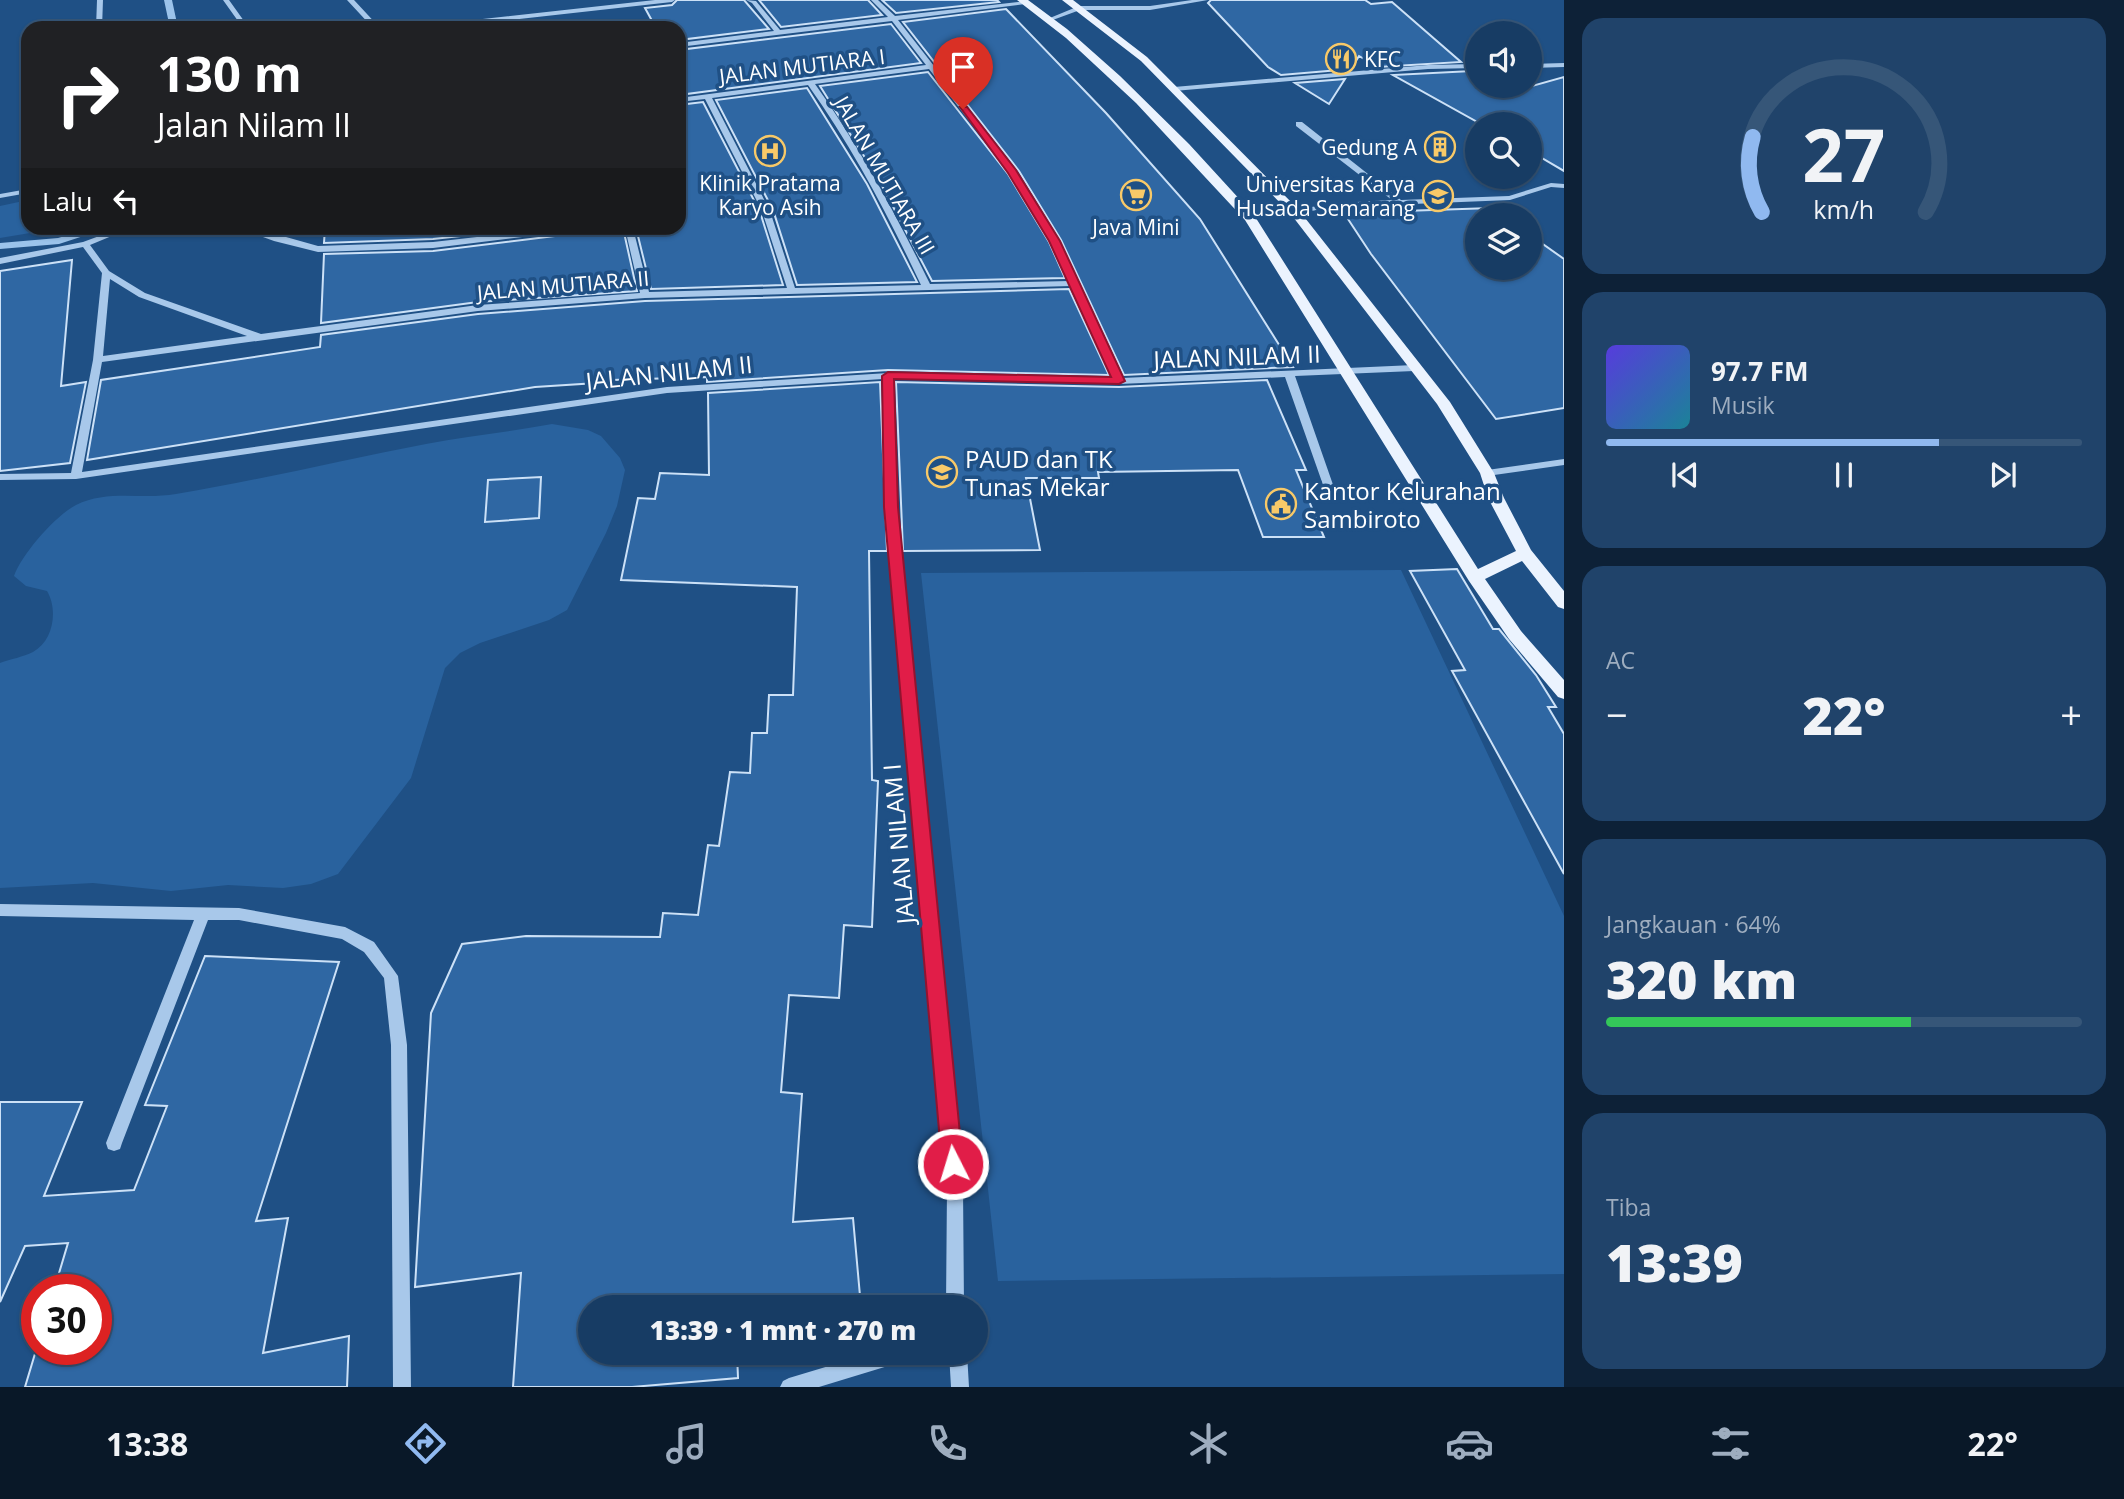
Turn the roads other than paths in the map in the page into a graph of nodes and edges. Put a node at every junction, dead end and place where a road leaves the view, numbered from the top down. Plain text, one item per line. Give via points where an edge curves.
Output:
1 (100, 0) edge
2 (226, 0) edge
3 (350, 0) edge
4 (672, 0) edge
5 (749, 0) edge
6 (874, 0) edge
7 (1067, 0) edge
8 (1205, 0) edge
9 (1023, 1) edge
10 (1079, 8) junction
11 (893, 18) junction
12 (1048, 20) junction
13 (99, 21) edge
14 (241, 21) edge
15 (370, 21) edge
16 (482, 21) edge
17 (779, 33) junction
18 (686, 44) edge
19 (1564, 65) edge
20 (1465, 66) edge
21 (1542, 66) edge
22 (930, 67) junction
23 (810, 83) junction
24 (1174, 89) junction
25 (707, 96) junction
26 (686, 99) edge
27 (1299, 124) dead end
28 (1564, 187) edge
29 (21, 192) edge
30 (0, 196) edge
31 (1398, 201) junction
32 (1294, 211) junction
33 (1250, 218) junction
34 (109, 235) edge
35 (264, 235) edge
36 (284, 235) edge
37 (514, 235) edge
38 (631, 235) edge
39 (277, 239) junction
40 (85, 244) junction
41 (0, 261) edge
42 (106, 273) junction
43 (1074, 283) junction
44 (927, 287) junction
45 (792, 290) junction
46 (645, 295) junction
47 (260, 337) junction
48 (98, 360) junction
49 (1415, 368) junction
50 (1348, 373) junction
51 (1289, 374) junction
52 (888, 376) junction
53 (1119, 381) junction
54 (1564, 462) edge
55 (1487, 473) junction
56 (76, 476) junction
57 (0, 477) edge
58 (1333, 499) dead end
59 (1525, 553) junction
60 (1475, 577) junction
61 (1564, 603) edge
62 (1564, 692) edge
63 (0, 911) edge
64 (203, 914) junction
65 (114, 1143) dead end
66 (955, 1295) edge
67 (861, 1365) edge
68 (959, 1365) edge
69 (402, 1387) edge
70 (789, 1387) edge
71 (960, 1387) edge

1 - 13 street
2 - 14 street
3 - 15 street
4 - 16 street
5 - 17 street
6 - 11 street
7 - 10 main road
8 - 10 street via 1150,8
9 - 11 street
9 - 12 main road
10 - 12 street
10 - 24 main road
11 - 17 street
11 - 22 street
12 - 33 main road via 1159,120
17 - 18 street
19 - 21 street
20 - 24 street
22 - 23 street, JALAN MUTIARA I
22 - 43 street via 1013,172 1055,241
23 - 25 street, JALAN MUTIARA I
23 - 44 street, JALAN MUTIARA III via 839,121 884,198
24 - 32 main road
25 - 26 street, JALAN MUTIARA I
25 - 45 street via 766,211
27 - 31 street
28 - 31 street via 1503,199
29 - 30 street
31 - 32 street
32 - 33 street
32 - 49 main road
33 - 50 main road
34 - 40 street
35 - 39 street
36 - 39 street
37 - 39 street via 366,249 318,249
38 - 46 street
40 - 41 street
40 - 42 street, JALAN MUTIARA II
42 - 47 street, JALAN MUTIARA II via 142,295
42 - 48 street
43 - 44 street, JALAN MUTIARA II
43 - 53 street
44 - 45 street, JALAN MUTIARA II
45 - 46 street, JALAN MUTIARA II
46 - 47 street, JALAN MUTIARA II via 478,308
47 - 48 street
48 - 56 street
49 - 50 street, JALAN NILAM II
49 - 55 main road via 1443,402
50 - 51 street, JALAN NILAM II
50 - 60 main road
51 - 53 street, JALAN NILAM II
51 - 58 street
52 - 53 street, JALAN NILAM II
52 - 56 street, JALAN NILAM II via 667,390
52 - 66 street, JALAN NILAM I via 891,507 955,1187
54 - 55 street
55 - 59 main road
56 - 57 street, JALAN NILAM II
59 - 60 main road
59 - 61 main road
60 - 62 main road via 1515,635
63 - 64 street
64 - 65 street
64 - 69 street via 239,914 345,933 369,947 391,976 399,1045
67 - 70 street
68 - 71 street

